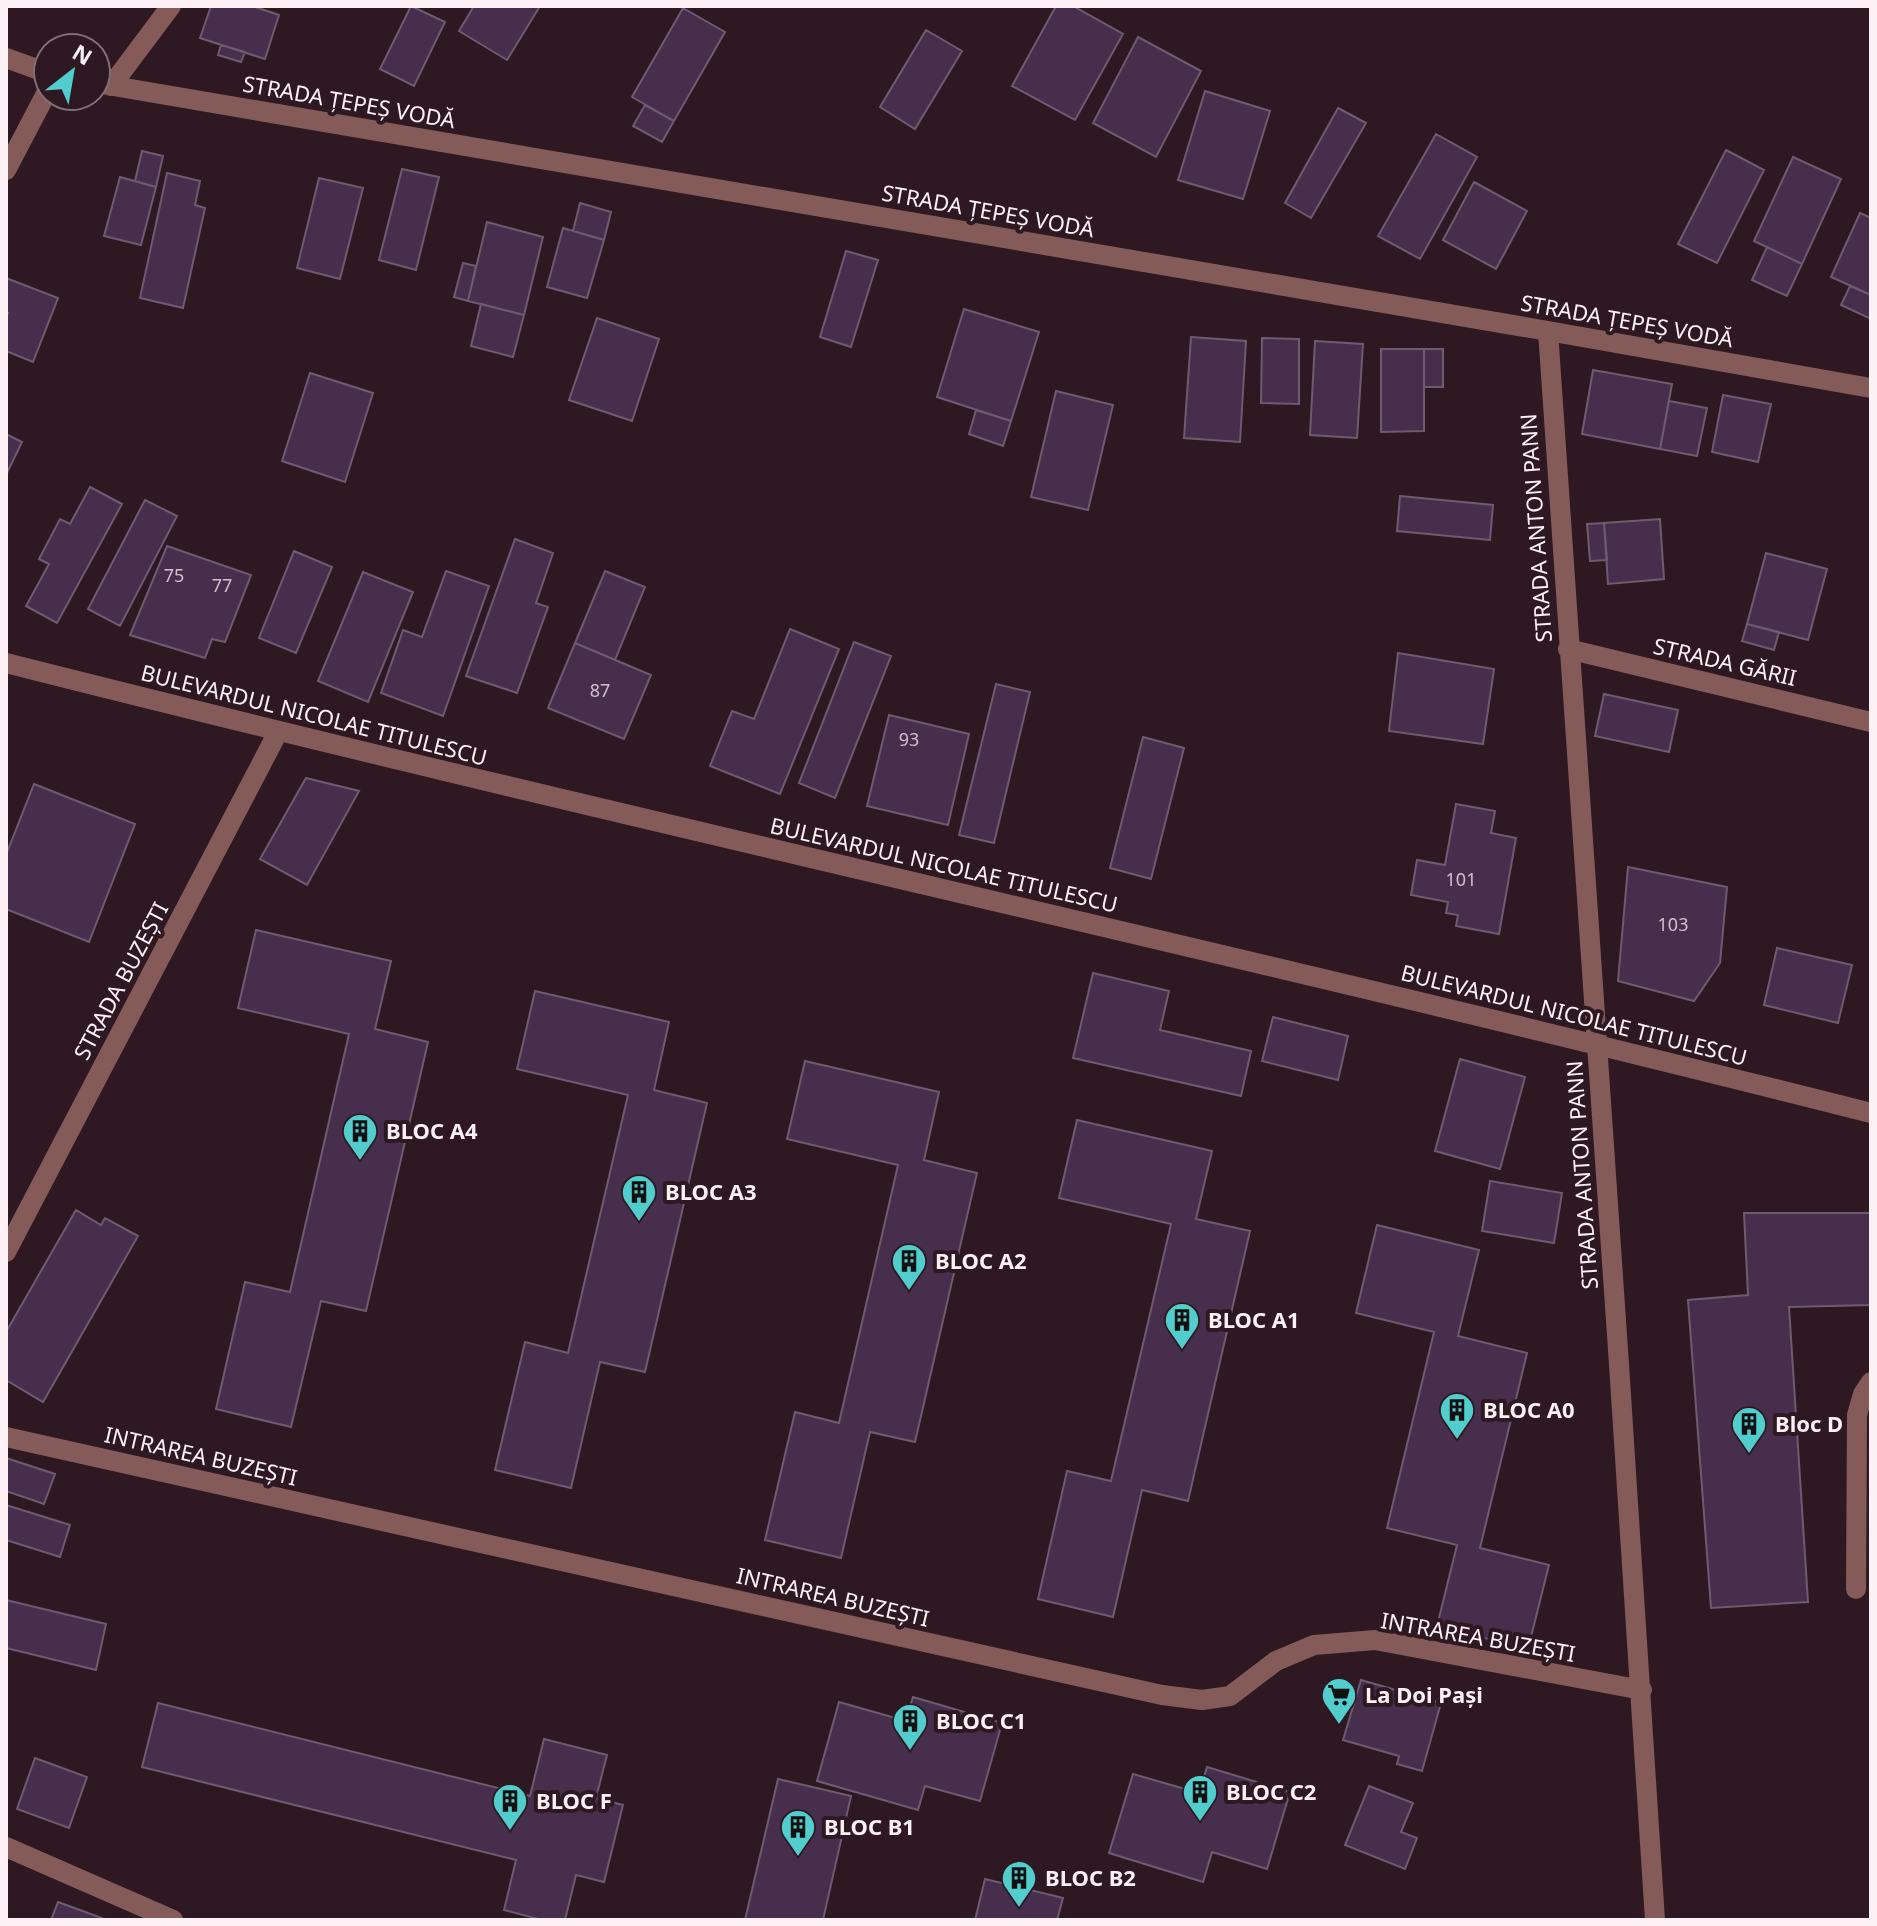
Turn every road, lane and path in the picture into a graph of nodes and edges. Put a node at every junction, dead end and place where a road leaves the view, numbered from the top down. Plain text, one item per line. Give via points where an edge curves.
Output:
1 (171, 6) edge
2 (6, 58) edge
3 (32, 67) edge
4 (112, 75) edge
5 (112, 87) edge
6 (36, 112) edge
7 (6, 170) edge
8 (1548, 331) junction
9 (1871, 388) edge
10 (1568, 649) junction
11 (6, 663) edge
12 (1871, 722) edge
13 (278, 732) junction
14 (1597, 1044) junction
15 (1871, 1113) edge
16 (6, 1252) edge
17 (1871, 1382) edge
18 (6, 1437) edge
19 (1856, 1589) dead end
20 (1642, 1690) junction
21 (6, 1847) edge
22 (173, 1920) edge
23 (1655, 1920) edge

1 - 4 street
2 - 3 street
5 - 8 street, STRADA ȚEPEȘ VODĂ
6 - 7 street
8 - 9 street, STRADA ȚEPEȘ VODĂ
8 - 10 street, STRADA ANTON PANN
10 - 12 street, STRADA GĂRII
10 - 14 street, STRADA ANTON PANN
11 - 13 street, BULEVARDUL NICOLAE TITULESCU
13 - 14 street, BULEVARDUL NICOLAE TITULESCU
13 - 16 street, STRADA BUZEȘTI
14 - 15 street, BULEVARDUL NICOLAE TITULESCU
14 - 20 street, STRADA ANTON PANN
17 - 19 street via 1857,1415
18 - 20 street, INTRAREA BUZEȘTI via 1162,1695 1202,1700 1230,1696 1276,1661 1314,1645 1375,1640
20 - 23 street, STRADA ANTON PANN
21 - 22 street

